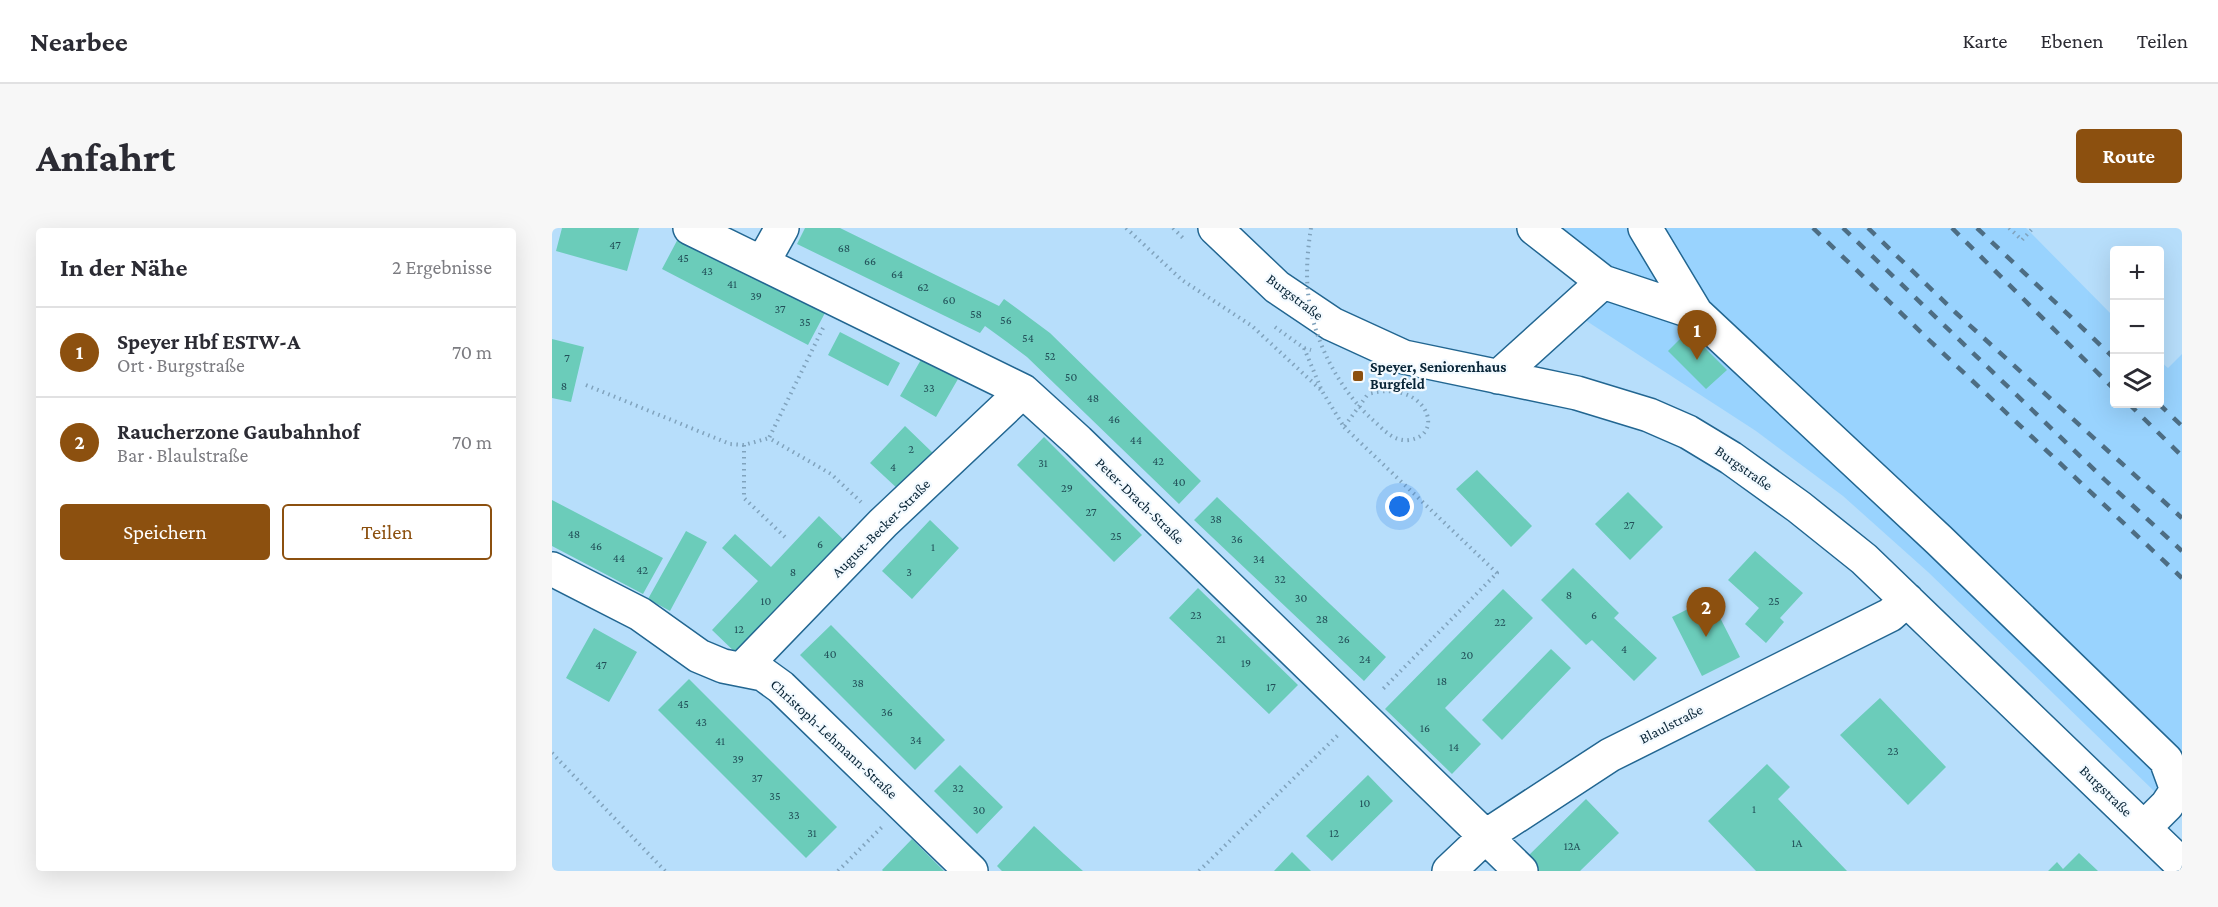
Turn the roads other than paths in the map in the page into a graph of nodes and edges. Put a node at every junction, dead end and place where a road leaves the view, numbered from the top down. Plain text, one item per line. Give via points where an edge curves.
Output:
1 (690, 228) edge
2 (782, 228) edge
3 (1534, 228) edge
4 (1645, 228) edge
5 (1201, 235) edge
6 (763, 262) junction
7 (1602, 282) junction
8 (1696, 313) junction
9 (1498, 377) junction
10 (1023, 391) junction
11 (552, 569) edge
12 (1907, 600) junction
13 (742, 669) junction
14 (2145, 827) junction
15 (1486, 836) junction
16 (2182, 865) edge
17 (971, 871) edge
18 (1449, 871) edge
19 (1521, 871) edge

1 - 6 street, Peter-Drach-Straße
2 - 6 street
3 - 7 street
4 - 8 street
5 - 9 street, Burgstraße via 1332,324 1404,357
6 - 10 street, Peter-Drach-Straße
7 - 8 street
7 - 9 street
8 - 14 street via 2166,759 2177,790
9 - 12 street, Burgstraße via 1577,393 1649,415 1688,432 1799,507 1864,559
10 - 13 street, August-Becker-Straße via 883,523
10 - 15 street, Peter-Drach-Straße
11 - 13 street, Christoph-Lehmann-Straße via 640,614 699,656
12 - 14 street, Burgstraße
12 - 15 street, Blaulstraße via 1890,615 1610,755
13 - 17 street, Christoph-Lehmann-Straße via 763,674 781,687
14 - 16 street, Burgstraße
15 - 18 street, Blaulstraße
15 - 19 street, Peter-Drach-Straße

